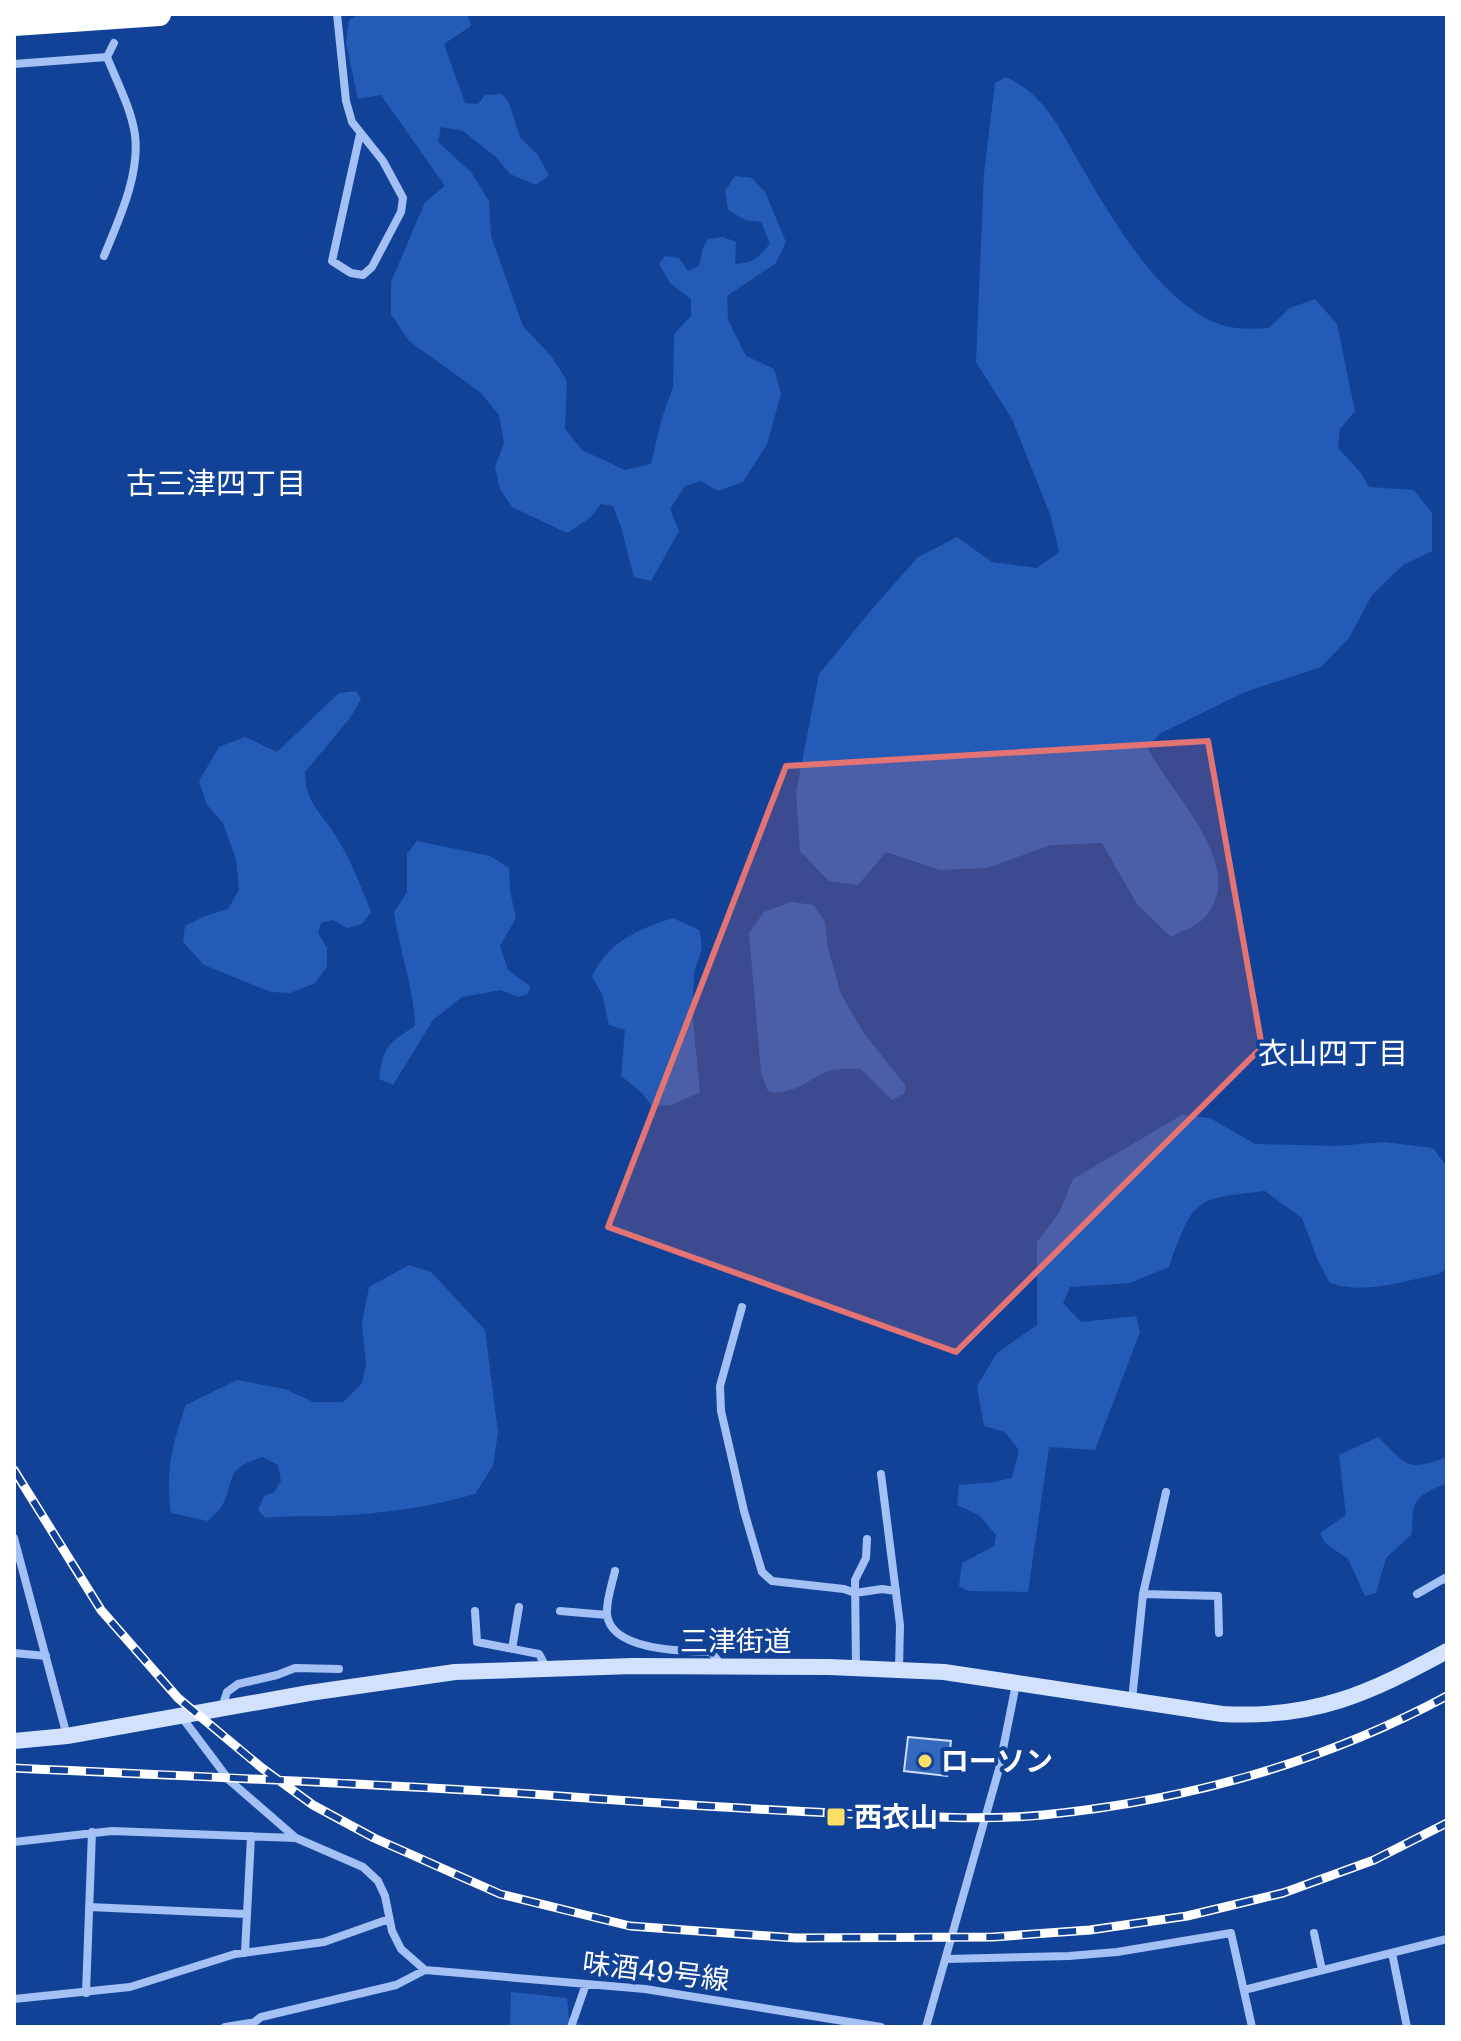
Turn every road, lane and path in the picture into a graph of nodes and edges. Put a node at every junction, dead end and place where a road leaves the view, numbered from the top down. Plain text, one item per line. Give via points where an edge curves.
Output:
1 (159, 14) edge
2 (337, 14) edge
3 (74, 17) edge
4 (14, 24) edge
5 (114, 43) dead end
6 (107, 57) junction
7 (14, 64) edge
8 (360, 134) junction
9 (104, 256) dead end
10 (742, 1307) dead end
11 (881, 1474) dead end
12 (1166, 1492) dead end
13 (14, 1538) edge
14 (867, 1539) dead end
15 (18, 1560) edge
16 (615, 1571) dead end
17 (1447, 1581) edge
18 (896, 1591) junction
19 (855, 1593) junction
20 (1143, 1594) junction
21 (1417, 1594) dead end
22 (519, 1607) dead end
23 (475, 1611) dead end
24 (560, 1611) dead end
25 (607, 1615) junction
26 (1219, 1633) dead end
27 (512, 1649) junction
28 (1447, 1651) edge
29 (14, 1653) edge
30 (46, 1656) junction
31 (723, 1667) junction
32 (856, 1667) junction
33 (339, 1669) dead end
34 (547, 1669) junction
35 (899, 1669) junction
36 (1016, 1684) junction
37 (1132, 1701) junction
38 (221, 1709) junction
39 (181, 1716) junction
40 (67, 1736) junction
41 (14, 1741) edge
42 (92, 1832) junction
43 (251, 1836) junction
44 (296, 1838) junction
45 (14, 1842) edge
46 (89, 1907) junction
47 (247, 1914) junction
48 (389, 1919) junction
49 (1314, 1933) dead end
50 (1447, 1939) edge
51 (245, 1953) junction
52 (1392, 1953) junction
53 (946, 1959) junction
54 (425, 1970) junction
55 (1322, 1970) junction
56 (586, 1984) junction
57 (1244, 1990) junction
58 (86, 1993) junction
59 (14, 1999) edge
60 (249, 2025) edge
61 (225, 2027) edge
62 (571, 2027) edge
63 (881, 2027) edge
64 (926, 2027) edge
65 (1252, 2027) edge
66 (1407, 2027) edge

1 - 3 highway
2 - 8 street via 346,101
3 - 4 highway
5 - 6 street
6 - 7 street
6 - 9 street via 134,131 136,153 122,212
8 - 8 street via 383,161 403,198 401,212 363,275 332,261
10 - 19 street via 720,1386 721,1411 762,1572 772,1581
11 - 18 street
12 - 20 street
13 - 15 street
14 - 19 street
15 - 30 street
16 - 25 street
17 - 21 street
18 - 19 street
18 - 35 street
19 - 32 street
20 - 26 street via 1218,1596
20 - 37 street
22 - 27 street
23 - 27 street via 477,1642
24 - 25 street
25 - 31 street via 613,1631 630,1641 711,1652
27 - 34 street via 539,1654
28 - 37 street, 三津街道 via 1352,1698 1287,1713 1222,1714
29 - 30 street
30 - 40 street
31 - 32 street, 三津街道
31 - 34 street, 三津街道
32 - 35 street, 三津街道
33 - 38 street via 295,1668 238,1684 227,1692
34 - 38 street, 三津街道 via 455,1672
35 - 36 street, 三津街道
36 - 37 street, 三津街道
36 - 53 street via 999,1769
38 - 39 street, 三津街道
39 - 40 street, 三津街道
39 - 44 street via 229,1780
40 - 41 street, 三津街道
42 - 43 street
42 - 45 street
42 - 46 street
43 - 44 street
43 - 47 street
44 - 48 street via 363,1867 378,1881
46 - 47 street
46 - 58 street
47 - 51 street
48 - 51 street via 324,1942
48 - 54 street via 401,1949
49 - 55 street
50 - 52 street
51 - 58 street via 153,1981
52 - 55 street
52 - 66 street
53 - 57 street via 1117,1952 1231,1933
53 - 64 street
54 - 56 street, 味酒49号線
54 - 60 street via 396,1985 261,2017
55 - 57 street
56 - 62 street
56 - 63 street, 味酒49号線
57 - 65 street
58 - 59 street
60 - 61 street

